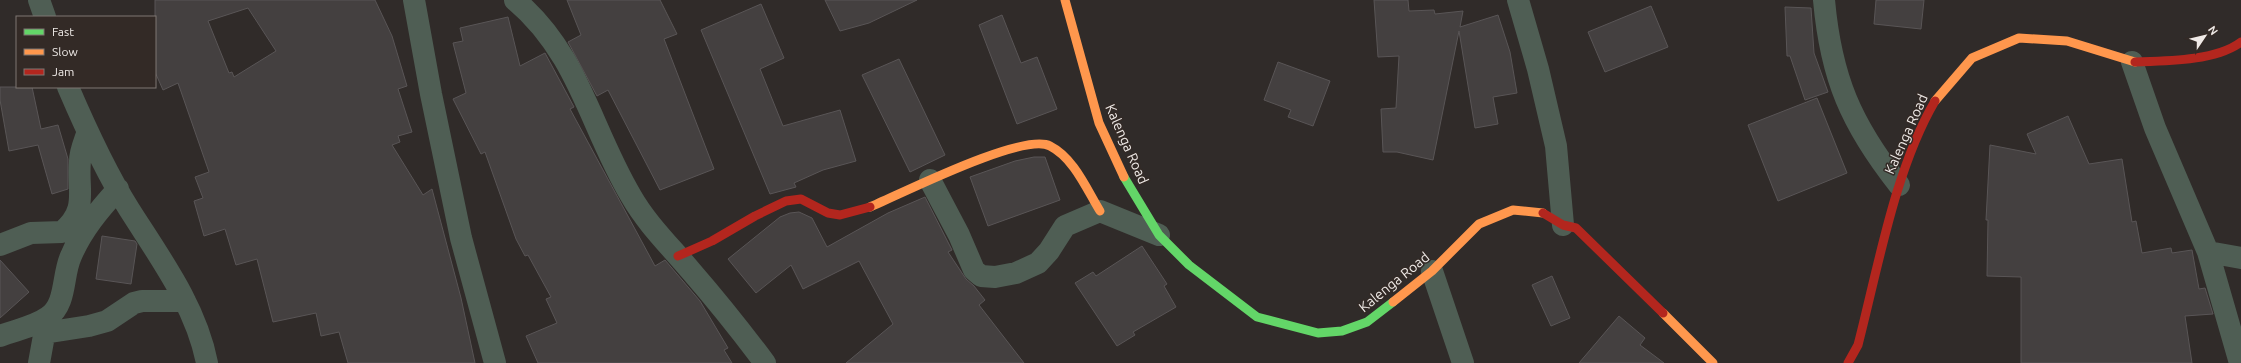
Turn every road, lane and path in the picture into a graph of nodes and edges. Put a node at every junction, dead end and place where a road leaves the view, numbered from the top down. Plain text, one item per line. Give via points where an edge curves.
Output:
1 (39, 0) edge
2 (414, 0) edge
3 (515, 0) edge
4 (1065, 0) edge
5 (1518, 0) edge
6 (1824, 0) edge
7 (45, 16) edge
8 (2241, 42) edge
9 (2132, 62) junction
10 (68, 88) edge
11 (87, 134) junction
12 (930, 180) junction
13 (1899, 185) junction
14 (118, 190) junction
15 (1100, 211) junction
16 (1563, 225) junction
17 (1159, 235) junction
18 (0, 245) edge
19 (2208, 252) junction
20 (678, 256) junction
21 (2241, 258) edge
22 (1432, 271) junction
23 (185, 301) junction
24 (46, 325) junction
25 (0, 336) edge
26 (39, 363) edge
27 (207, 363) edge
28 (495, 363) edge
29 (765, 363) edge
30 (1463, 363) edge
31 (1712, 363) edge
32 (1848, 363) edge
33 (2240, 363) edge

1 - 7 street
2 - 28 street via 461,238
3 - 20 street via 534,16 550,35 567,62 630,196 646,220
4 - 17 main road, Kalenga Road via 1100,123 1125,178
5 - 16 street via 1556,146
6 - 13 street via 1826,30 1839,86 1856,124
8 - 9 main road, Kalenga Road via 2233,48 2186,60
9 - 13 main road, Kalenga Road via 2067,41 2019,38 1972,58 1939,94 1926,116
9 - 19 street via 2155,128
10 - 11 street
11 - 14 street
11 - 18 street via 81,152 81,204 76,218 62,232 31,233
12 - 15 main road via 1014,150 1038,144 1048,145 1059,152 1072,167
12 - 15 street via 974,270 981,276 995,277 1016,273 1038,263 1065,226
12 - 20 main road via 868,208 841,216 802,200 789,201 709,243
13 - 32 main road, Kalenga Road via 1858,345
14 - 23 street
14 - 24 street via 87,225 70,257 59,306
15 - 17 street
16 - 22 main road, Kalenga Road via 1544,213 1513,210 1492,217 1479,224
16 - 31 main road, Kalenga Road via 1576,228 1626,274
17 - 22 main road, Kalenga Road via 1190,265 1257,317 1318,333 1342,332 1368,322
19 - 21 street
19 - 33 street
20 - 29 street via 736,324
22 - 30 street
23 - 24 street via 142,300 106,321 89,326
23 - 27 street via 198,328
24 - 25 street
24 - 26 street

